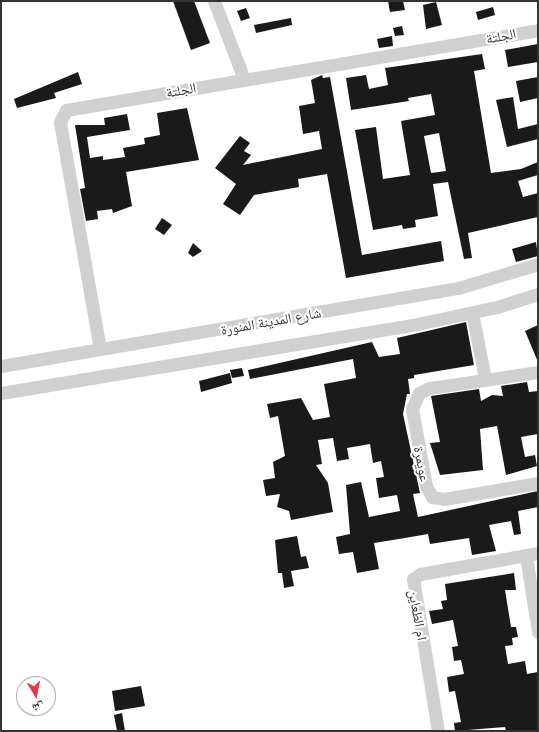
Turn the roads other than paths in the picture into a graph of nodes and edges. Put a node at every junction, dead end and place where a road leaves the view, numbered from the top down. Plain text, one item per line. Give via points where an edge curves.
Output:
1 (214, 1) edge
2 (538, 30) edge
3 (244, 79) junction
4 (538, 264) edge
5 (538, 294) edge
6 (472, 312) junction
7 (100, 349) junction
8 (1, 366) edge
9 (538, 372) edge
10 (485, 378) junction
11 (1, 393) edge
12 (538, 482) edge
13 (532, 554) edge
14 (538, 632) edge
15 (438, 731) edge

1 - 3 street
2 - 3 street, الجلتة
3 - 7 street, الجلتة via 70,108 60,117
4 - 7 street, شارع المدينة المنورة via 458,288
5 - 6 street, شارع المدينة المنورة
6 - 10 street
6 - 11 street, شارع المدينة المنورة
7 - 8 street, شارع المدينة المنورة
9 - 10 street, عويمرة
10 - 12 street, عويمرة via 429,388 418,392 413,401 428,493 444,499
13 - 14 street
13 - 15 street, ام الظعاين via 420,574 413,579

